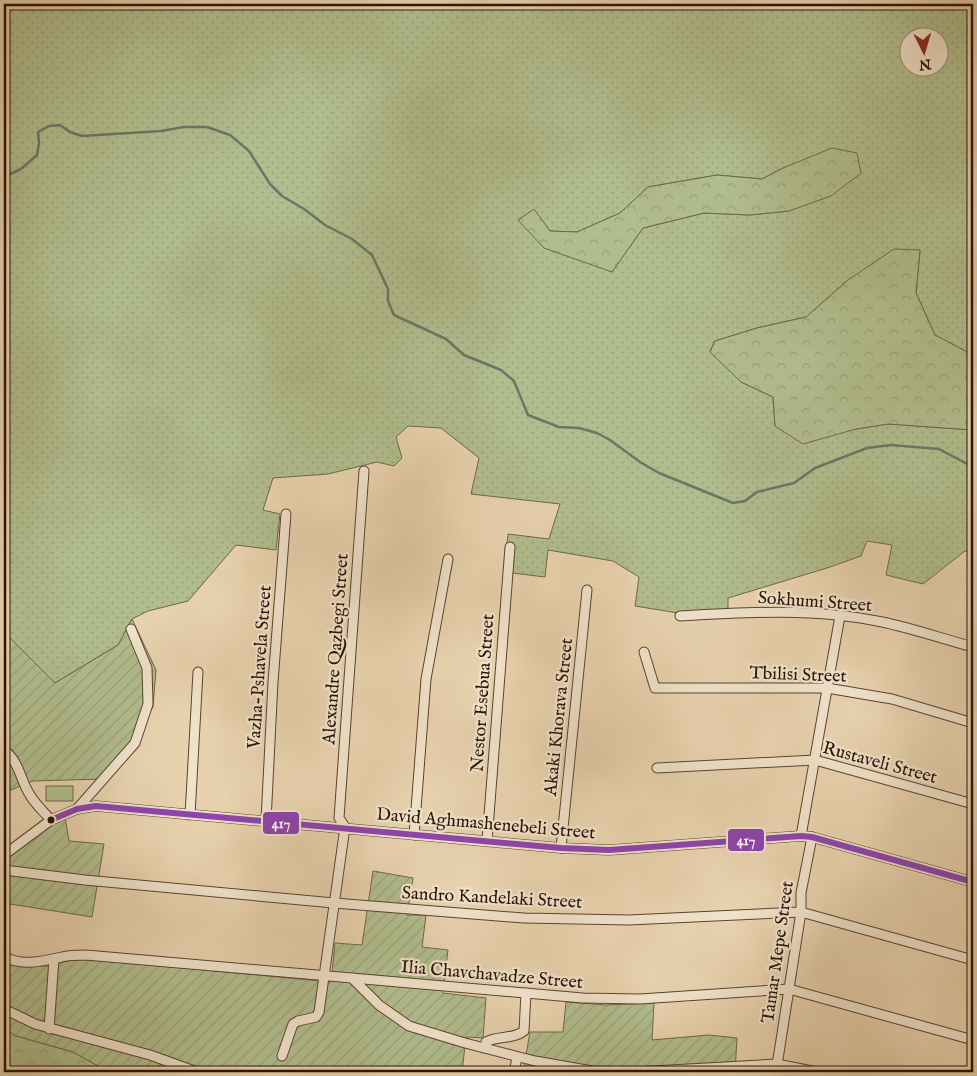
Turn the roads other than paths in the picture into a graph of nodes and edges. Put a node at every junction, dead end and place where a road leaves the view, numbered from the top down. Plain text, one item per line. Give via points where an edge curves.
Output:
1 (364, 471) dead end
2 (286, 514) dead end
3 (510, 547) dead end
4 (448, 559) dead end
5 (587, 590) dead end
6 (680, 616) dead end
7 (840, 616) junction
8 (132, 629) dead end
9 (973, 648) edge
10 (644, 652) dead end
11 (198, 672) dead end
12 (827, 688) junction
13 (973, 723) edge
14 (4, 750) edge
15 (815, 760) junction
16 (657, 768) dead end
17 (973, 804) edge
18 (77, 809) junction
19 (190, 815) junction
20 (51, 820) junction
21 (266, 821) junction
22 (345, 827) junction
23 (414, 835) junction
24 (801, 836) junction
25 (812, 837) junction
26 (487, 841) junction
27 (561, 848) junction
28 (4, 855) edge
29 (4, 870) edge
30 (973, 882) edge
31 (334, 903) junction
32 (801, 912) junction
33 (4, 956) edge
34 (54, 959) junction
35 (973, 960) edge
36 (324, 977) junction
37 (352, 978) junction
38 (790, 988) junction
39 (526, 993) junction
40 (4, 1009) edge
41 (49, 1029) junction
42 (973, 1040) edge
43 (485, 1048) junction
44 (282, 1056) dead end
45 (517, 1058) junction
46 (777, 1068) edge
47 (197, 1072) edge
48 (514, 1072) edge
49 (817, 1072) edge

1 - 22 street, Alexandre Qazbegi Street via 339,818
2 - 21 street, Vazha-Pshavela Street
3 - 26 street, Nestor Esebua Street
4 - 23 street via 426,679
5 - 27 street, Akaki Khorava Street
6 - 7 street, Sokhumi Street via 755,612
7 - 9 street, Sokhumi Street via 882,622
7 - 12 street
8 - 18 street via 146,668 148,704 135,743
10 - 12 street, Tbilisi Street via 655,688
11 - 19 street
12 - 13 street, Tbilisi Street via 892,699
12 - 15 street
14 - 20 street via 21,772 29,795
15 - 16 street, Rustaveli Street
15 - 17 street, Rustaveli Street
15 - 24 street
18 - 19 street, David Aghmashenebeli Street via 96,806
18 - 20 street, David Aghmashenebeli Street
19 - 21 street, David Aghmashenebeli Street
20 - 28 street, David Aghmashenebeli Street
21 - 22 street, David Aghmashenebeli Street
22 - 23 street, David Aghmashenebeli Street
22 - 31 street
23 - 26 street, David Aghmashenebeli Street
24 - 25 street, David Aghmashenebeli Street
24 - 27 street, David Aghmashenebeli Street via 609,850
25 - 30 street, David Aghmashenebeli Street
25 - 32 street, Tamar Mepe Street via 801,894
26 - 27 street, David Aghmashenebeli Street
29 - 31 street, Sandro Kandelaki Street
31 - 32 street, Sandro Kandelaki Street via 524,918 629,920
31 - 36 street
32 - 35 street, Sandro Kandelaki Street
32 - 38 street, Tamar Mepe Street
33 - 34 street, Ilia Chavchavadze Street via 30,963
34 - 36 street, Ilia Chavchavadze Street via 86,955
34 - 41 street
36 - 37 street, Ilia Chavchavadze Street
36 - 44 street via 319,1012 316,1017 293,1024
37 - 39 street, Ilia Chavchavadze Street
37 - 43 street via 379,1005 409,1026
38 - 39 street, Ilia Chavchavadze Street via 640,999
38 - 42 street, Ilia Chavchavadze Street
38 - 46 street, Tamar Mepe Street
39 - 43 street via 524,1031 518,1036 490,1039
40 - 41 street
41 - 47 street via 150,1055
43 - 45 street
45 - 46 street via 592,1071
45 - 48 street
46 - 49 street

